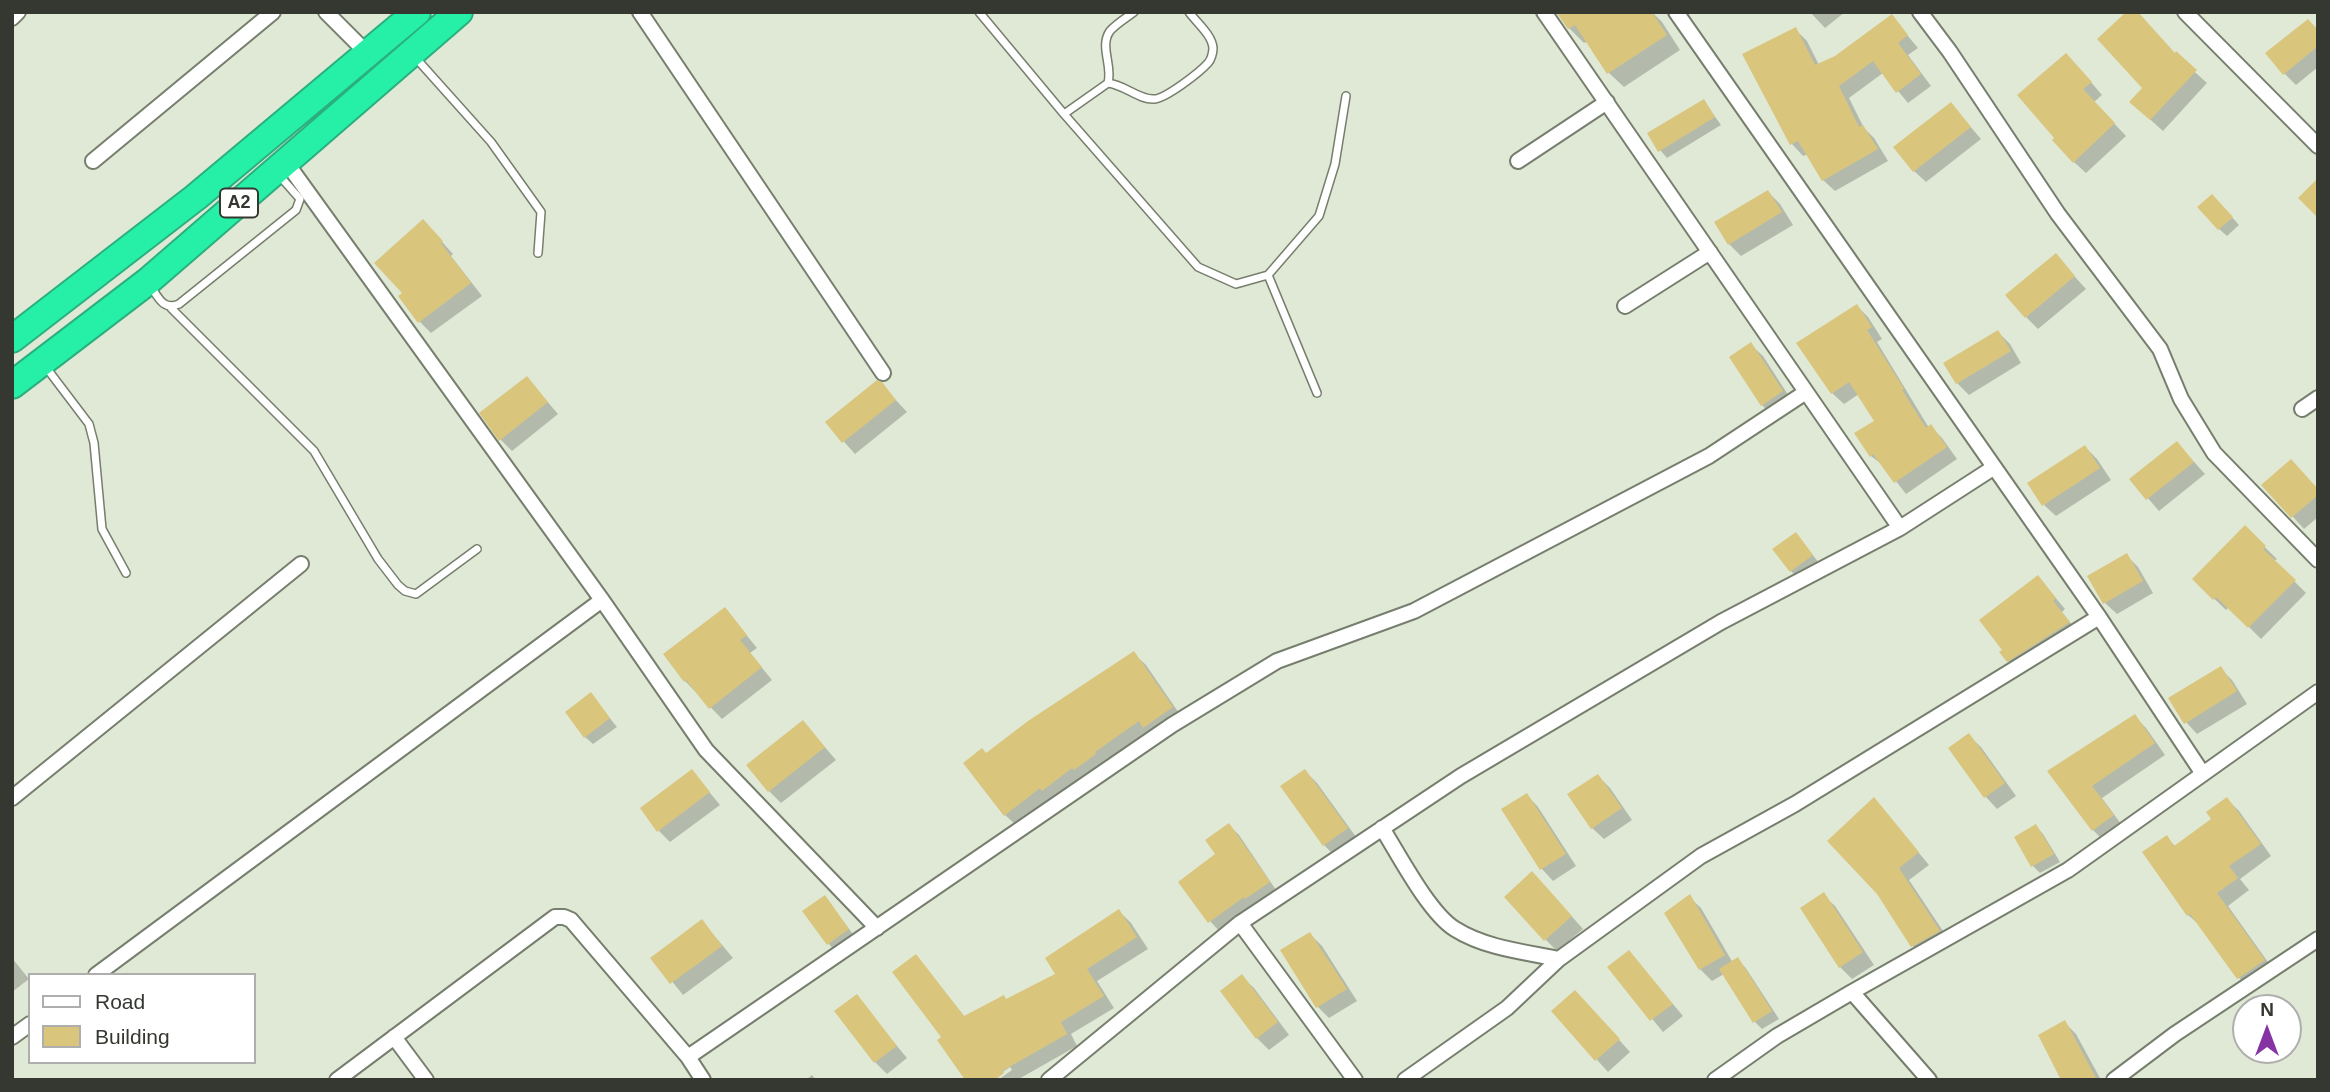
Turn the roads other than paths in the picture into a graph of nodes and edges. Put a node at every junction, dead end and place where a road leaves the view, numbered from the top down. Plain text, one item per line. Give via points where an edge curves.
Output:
1 (18, 12) edge
2 (273, 12) edge
3 (326, 12) edge
4 (417, 12) edge
5 (459, 12) edge
6 (640, 12) edge
7 (979, 12) edge
8 (1133, 12) edge
9 (1189, 12) edge
10 (1544, 12) edge
11 (1676, 12) edge
12 (1920, 12) edge
13 (2185, 12) edge
14 (12, 18) edge
15 (412, 53) junction
16 (368, 54) junction
17 (1108, 83) junction
18 (1346, 96) dead end
19 (1607, 102) junction
20 (1064, 114) junction
21 (2318, 146) edge
22 (93, 161) dead end
23 (1518, 161) dead end
24 (281, 166) junction
25 (1710, 252) junction
26 (538, 253) dead end
27 (1268, 275) junction
28 (147, 282) junction
29 (1625, 306) dead end
30 (168, 307) junction
31 (15, 331) edge
32 (43, 363) junction
33 (883, 373) dead end
34 (12, 385) edge
35 (1806, 392) junction
36 (1317, 393) dead end
37 (2318, 398) edge
38 (2302, 409) dead end
39 (1993, 468) junction
40 (1900, 528) junction
41 (477, 549) dead end
42 (2318, 560) edge
43 (301, 564) dead end
44 (126, 573) dead end
45 (602, 600) junction
46 (2099, 617) junction
47 (2318, 692) edge
48 (2203, 774) junction
49 (12, 798) edge
50 (1382, 828) junction
51 (1240, 923) junction
52 (877, 928) junction
53 (2318, 939) edge
54 (1559, 959) junction
55 (99, 973) edge
56 (1852, 992) junction
57 (28, 1025) edge
58 (12, 1037) edge
59 (394, 1037) junction
60 (688, 1057) junction
61 (337, 1080) edge
62 (426, 1080) edge
63 (703, 1080) edge
64 (1049, 1080) edge
65 (1355, 1080) edge
66 (1405, 1080) edge
67 (1715, 1080) edge
68 (1929, 1080) edge
69 (2114, 1080) edge

1 - 14 street
2 - 22 street
3 - 16 street
4 - 16 highway, A2
5 - 15 highway, A2
6 - 33 street
7 - 20 lane
8 - 17 lane via 1110,31 1106,41
9 - 17 lane via 1211,40 1209,62 1163,98 1142,98
10 - 19 street
11 - 39 street
12 - 42 street via 2057,214 2160,349 2181,399 2214,453
13 - 21 street
15 - 24 highway, A2
15 - 26 lane via 491,142 541,212
16 - 31 highway, A2 via 196,197
17 - 20 lane
18 - 27 lane via 1335,164 1319,216
19 - 23 street
19 - 25 street
20 - 27 lane via 1198,267 1236,284
24 - 28 highway, A2
24 - 30 lane via 300,199 296,210 179,304
24 - 45 street
25 - 29 street
25 - 35 street
27 - 36 lane
28 - 30 lane
28 - 32 highway, A2
30 - 41 lane via 314,451 378,559 405,591 416,594
32 - 34 highway, A2
32 - 44 lane via 89,424 102,528
35 - 40 street
35 - 52 street via 1709,456 1414,611 1277,661 1172,725
37 - 38 street
39 - 40 street
39 - 46 street
40 - 50 street via 1721,622
43 - 49 street
45 - 52 street via 706,750
45 - 55 street
46 - 48 street
46 - 54 street via 1796,804 1701,856
47 - 48 street
48 - 56 street via 2068,870
50 - 51 street
50 - 54 street via 1439,915 1455,929 1499,946
51 - 64 street
51 - 65 street
52 - 60 street
53 - 69 street
54 - 66 street via 1507,1008
56 - 67 street via 1777,1036
56 - 68 street
57 - 58 street
59 - 60 street via 555,917 564,917
59 - 61 street
59 - 62 street
60 - 63 street

